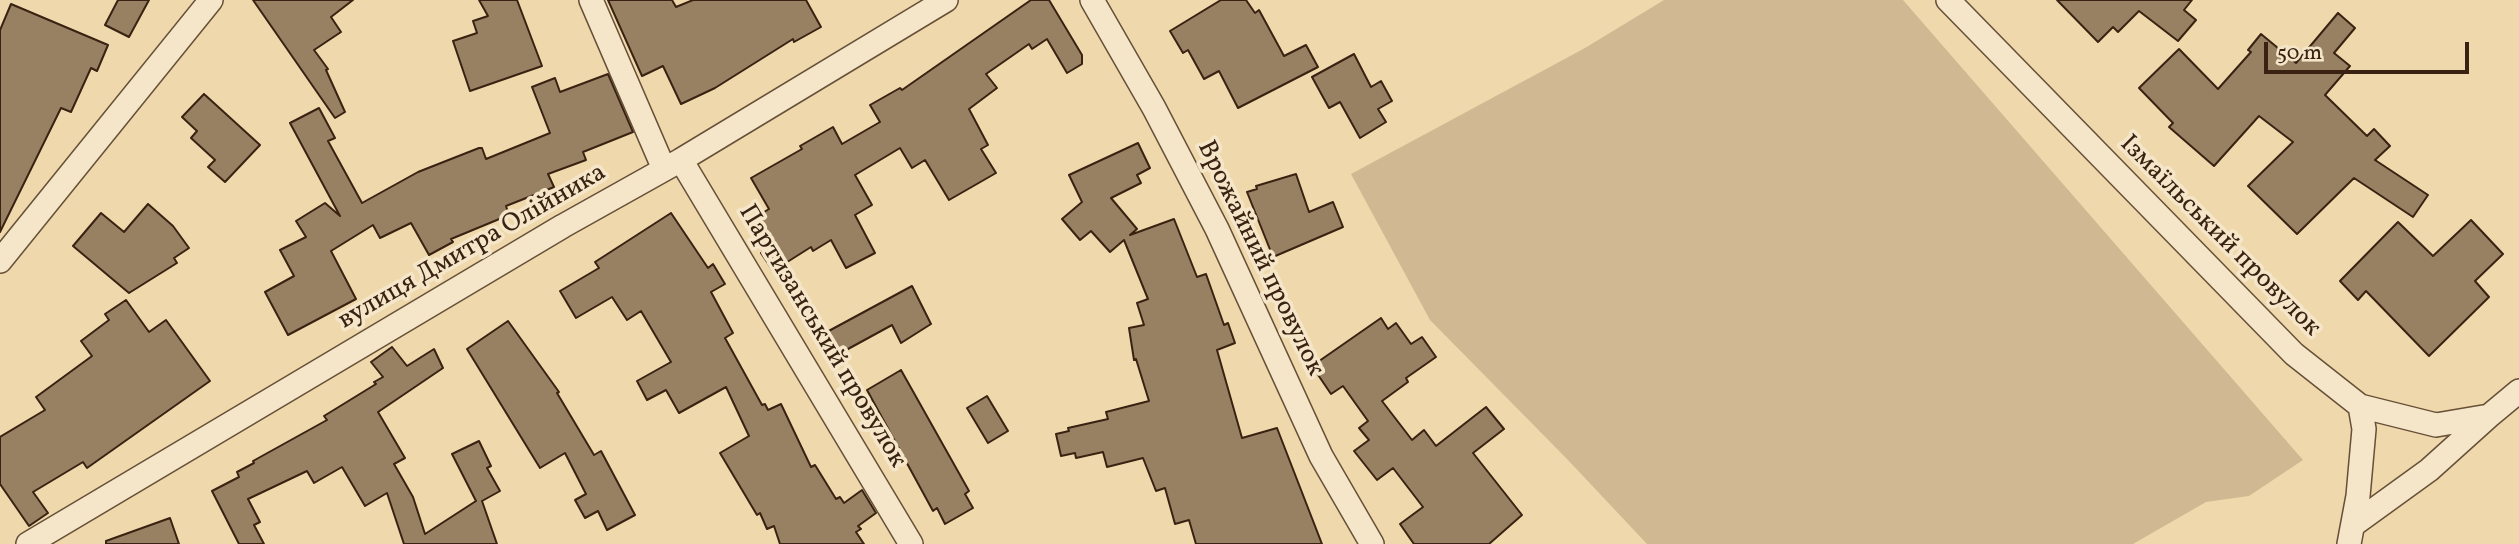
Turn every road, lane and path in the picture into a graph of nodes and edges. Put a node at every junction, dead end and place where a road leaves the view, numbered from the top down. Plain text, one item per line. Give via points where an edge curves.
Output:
1 (211, 0) edge
2 (591, 0) edge
3 (946, 0) edge
4 (1092, 0) edge
5 (1948, 0) edge
6 (672, 164) junction
7 (0, 261) edge
8 (2519, 391) edge
9 (2360, 406) junction
10 (2489, 416) junction
11 (2351, 534) edge
12 (27, 544) edge
13 (911, 544) edge
14 (1372, 544) edge

1 - 7 street
2 - 6 street, Партизанський провулок
3 - 6 street, вулиця Дмитра Олійника
4 - 14 street, Врожайний провулок via 1217,229 1321,456
5 - 9 street, Ізмаїльський провулок via 2294,354
6 - 12 street, вулиця Дмитра Олійника
6 - 13 street, Партизанський провулок
8 - 10 street
9 - 10 street via 2436,425
9 - 11 street via 2364,429
10 - 11 street

